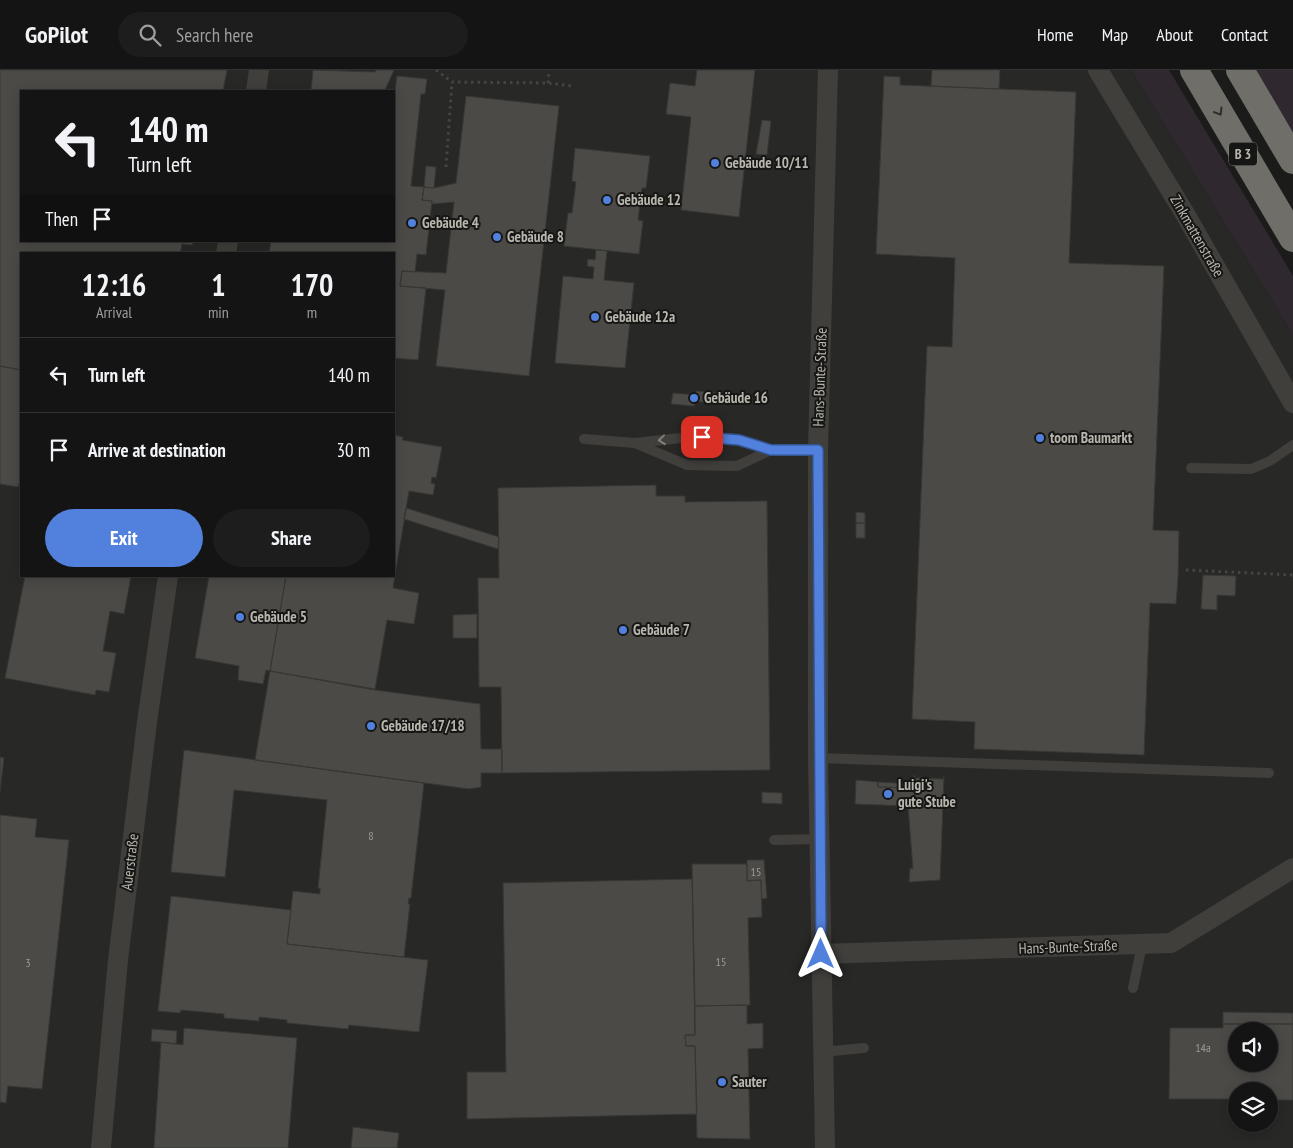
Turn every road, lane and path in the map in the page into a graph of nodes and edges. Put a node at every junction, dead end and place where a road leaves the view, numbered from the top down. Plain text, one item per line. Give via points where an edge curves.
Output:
1 (260, 70) edge
2 (436, 70) edge
3 (549, 70) edge
4 (828, 70) edge
5 (1098, 70) edge
6 (1194, 70) edge
7 (1240, 70) edge
8 (452, 82) junction
9 (548, 83) junction
10 (573, 86) dead end
11 (256, 90) edge
12 (1293, 160) edge
13 (446, 167) dead end
14 (1293, 238) edge
15 (1293, 403) edge
16 (584, 440) dead end
17 (635, 443) junction
18 (1293, 445) edge
19 (771, 450) junction
20 (818, 450) junction
21 (1191, 468) dead end
22 (1186, 570) dead end
23 (1293, 575) edge
24 (168, 577) edge
25 (818, 758) junction
26 (1268, 773) dead end
27 (821, 839) junction
28 (774, 840) dead end
29 (1293, 868) edge
30 (1142, 944) junction
31 (821, 954) junction
32 (1133, 988) dead end
33 (864, 1048) dead end
34 (822, 1052) junction
35 (101, 1148) edge
36 (825, 1148) edge

1 - 11 street
2 - 8 path
3 - 9 path
4 - 20 street, Hans-Bunte-Straße
5 - 15 street, Zinkmattenstraße
6 -> 14 highway, B 3
7 - 12 highway
8 - 9 path
8 - 13 path
9 - 10 path
16 - 17 lane
19 -> 17 lane via 739,440 715,437
17 - 19 lane via 686,465 737,466
18 - 21 lane via 1251,469
19 - 20 lane
20 - 25 street, Hans-Bunte-Straße
22 - 23 path
24 - 35 street, Auerstraße via 119,950
25 - 26 lane
25 - 27 street, Hans-Bunte-Straße
27 - 28 lane
27 - 31 street, Hans-Bunte-Straße
29 - 30 street, Hans-Bunte-Straße via 1171,943
30 - 31 street, Hans-Bunte-Straße
30 - 32 lane
31 - 34 street, Hans-Bunte-Straße
33 - 34 lane
34 - 36 street, Hans-Bunte-Straße

